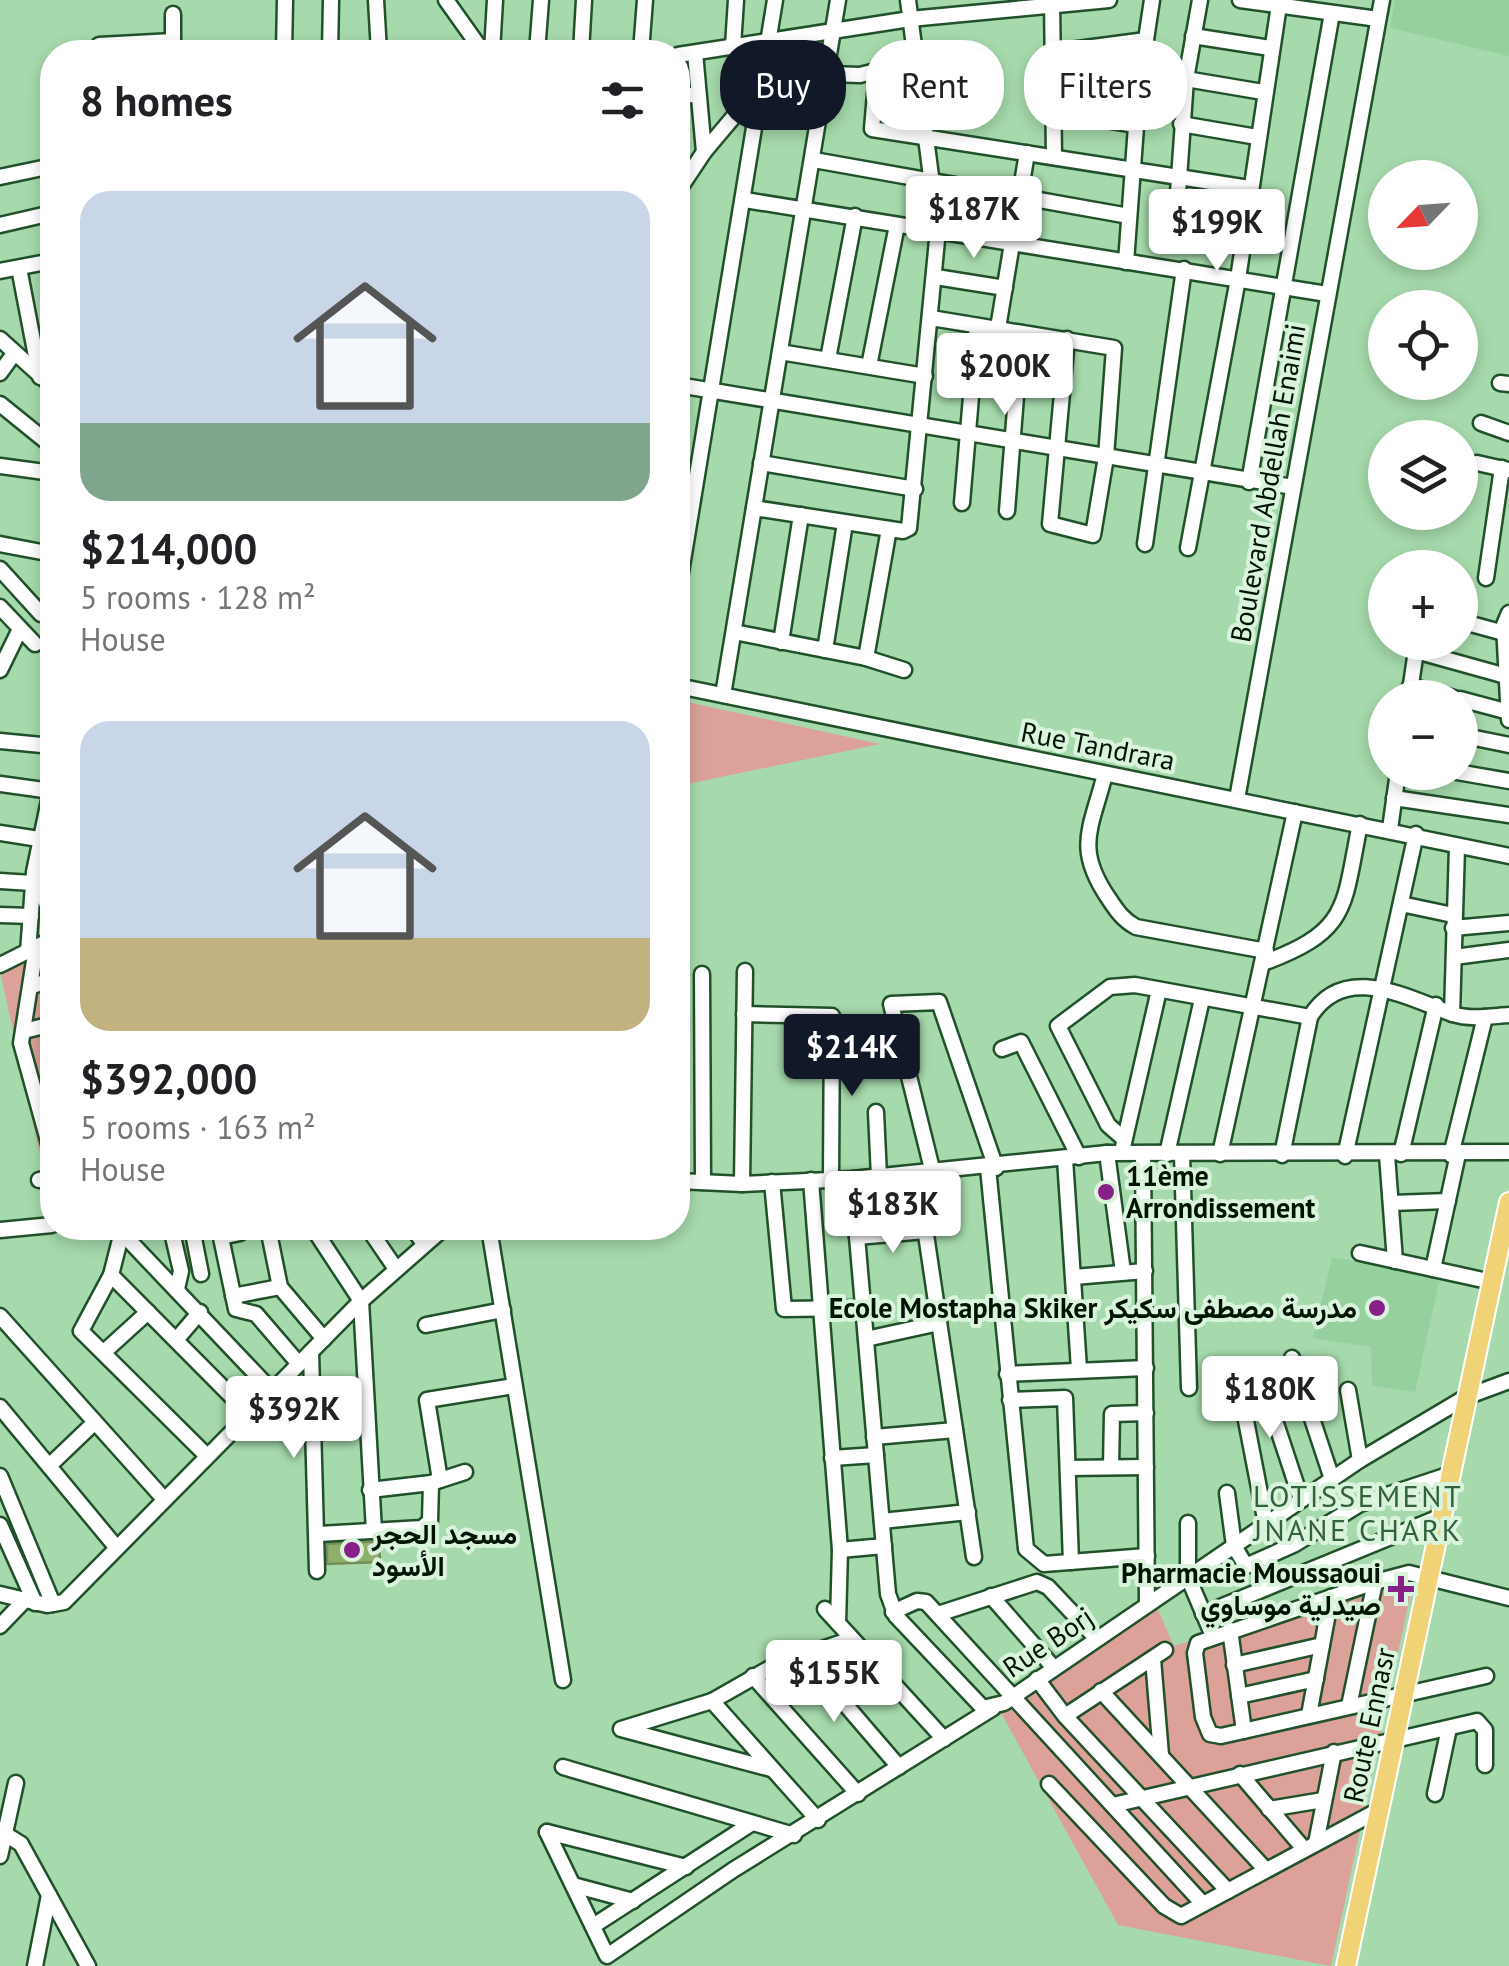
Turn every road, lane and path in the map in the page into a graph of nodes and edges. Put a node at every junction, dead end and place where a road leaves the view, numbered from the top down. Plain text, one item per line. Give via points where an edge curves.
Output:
1 (284, 0) edge
2 (331, 0) edge
3 (376, 0) edge
4 (446, 0) edge
5 (495, 0) edge
6 (540, 0) edge
7 (584, 0) edge
8 (645, 0) edge
9 (736, 0) edge
10 (776, 0) edge
11 (838, 0) edge
12 (908, 0) edge
13 (1109, 0) edge
14 (1152, 0) edge
15 (1200, 0) edge
16 (1240, 0) edge
17 (1382, 0) edge
18 (1052, 2) edge
19 (1279, 5) junction
20 (1332, 13) junction
21 (173, 14) dead end
22 (910, 19) junction
23 (1378, 19) junction
24 (833, 32) junction
25 (1194, 36) junction
26 (173, 40) edge
27 (284, 40) edge
28 (330, 40) edge
29 (378, 40) edge
30 (474, 40) edge
31 (493, 40) edge
32 (537, 40) edge
33 (582, 40) edge
34 (642, 40) edge
35 (733, 40) edge
36 (768, 40) edge
37 (775, 40) edge
38 (832, 40) edge
39 (912, 40) edge
40 (1055, 40) edge
41 (1146, 40) edge
42 (720, 48) edge
43 (1270, 48) junction
44 (695, 53) junction
45 (690, 54) edge
46 (1187, 74) edge
47 (1187, 79) edge
48 (1263, 92) junction
49 (698, 94) junction
50 (690, 95) edge
51 (1187, 125) edge
52 (722, 130) edge
53 (755, 130) edge
54 (819, 130) edge
55 (882, 130) edge
56 (923, 130) edge
57 (1055, 130) edge
58 (1135, 130) edge
59 (1181, 130) edge
60 (924, 137) junction
61 (1257, 137) junction
62 (704, 152) junction
63 (1027, 153) junction
64 (1054, 157) junction
65 (814, 160) junction
66 (40, 169) edge
67 (1132, 170) junction
68 (690, 172) edge
69 (0, 177) edge
70 (1178, 177) junction
71 (932, 181) junction
72 (1249, 188) junction
73 (1020, 198) junction
74 (745, 200) junction
75 (804, 208) junction
76 (40, 216) edge
77 (854, 216) junction
78 (1130, 216) junction
79 (0, 224) edge
80 (896, 225) junction
81 (938, 230) junction
82 (1242, 236) junction
83 (1013, 244) junction
84 (1126, 262) junction
85 (40, 264) edge
86 (19, 268) junction
87 (1184, 269) junction
88 (0, 271) edge
89 (936, 277) junction
90 (1238, 279) junction
91 (1285, 286) junction
92 (1005, 288) junction
93 (1327, 294) junction
94 (931, 318) junction
95 (977, 326) junction
96 (998, 328) junction
97 (1021, 333) junction
98 (1067, 339) junction
99 (0, 340) edge
100 (780, 352) junction
101 (13, 355) junction
102 (40, 356) edge
103 (828, 360) junction
104 (869, 366) junction
105 (0, 373) edge
106 (40, 376) edge
107 (925, 376) junction
108 (690, 387) edge
109 (711, 390) junction
110 (771, 403) junction
111 (0, 404) edge
112 (1481, 424) dead end
113 (920, 428) junction
114 (1509, 433) edge
115 (967, 434) junction
116 (40, 436) edge
117 (1012, 442) junction
118 (1057, 450) junction
119 (1106, 457) junction
120 (761, 463) junction
121 (1478, 463) edge
122 (0, 466) edge
123 (1156, 466) junction
124 (1506, 469) edge
125 (40, 471) edge
126 (1200, 475) junction
127 (1249, 482) junction
128 (1293, 488) junction
129 (915, 489) junction
130 (690, 496) edge
131 (962, 503) dead end
132 (754, 508) junction
133 (1007, 512) dead end
134 (801, 515) junction
135 (845, 522) junction
136 (889, 529) junction
137 (0, 544) edge
138 (1145, 544) dead end
139 (1188, 548) dead end
140 (40, 552) edge
141 (0, 569) edge
142 (1486, 578) dead end
143 (0, 607) edge
144 (1509, 613) edge
145 (40, 614) dead end
146 (20, 629) junction
147 (1478, 629) edge
148 (734, 632) junction
149 (781, 642) junction
150 (1506, 642) edge
151 (35, 644) dead end
152 (825, 650) junction
153 (4, 653) edge
154 (866, 658) junction
155 (1456, 660) edge
156 (0, 670) edge
157 (904, 670) dead end
158 (1506, 676) junction
159 (690, 688) edge
160 (723, 695) junction
161 (1478, 704) edge
162 (1509, 712) edge
163 (1509, 720) edge
164 (1478, 738) edge
165 (0, 741) edge
166 (1509, 744) edge
167 (40, 745) edge
168 (1105, 774) junction
169 (1478, 775) edge
170 (1509, 780) edge
171 (0, 784) edge
172 (40, 787) edge
173 (1395, 790) edge
174 (1394, 798) junction
175 (1237, 799) junction
176 (1295, 812) junction
177 (1509, 815) edge
178 (1360, 824) junction
179 (1390, 830) junction
180 (0, 833) edge
181 (1416, 834) junction
182 (40, 835) edge
183 (39, 839) junction
184 (1457, 847) junction
185 (1509, 856) edge
186 (33, 878) junction
187 (0, 881) edge
188 (40, 893) edge
189 (1401, 904) junction
190 (0, 915) edge
191 (31, 916) junction
192 (1453, 922) junction
193 (1509, 924) edge
194 (1509, 950) edge
195 (20, 954) edge
196 (1264, 957) junction
197 (1454, 957) junction
198 (0, 965) edge
199 (745, 972) dead end
200 (702, 974) dead end
201 (40, 984) edge
202 (32, 986) junction
203 (1159, 990) junction
204 (1381, 990) junction
205 (1202, 999) junction
206 (1436, 1005) junction
207 (1254, 1008) junction
208 (744, 1014) junction
209 (1452, 1014) junction
210 (1509, 1015) edge
211 (1310, 1017) junction
212 (1485, 1017) junction
213 (40, 1027) edge
214 (24, 1031) junction
215 (1002, 1049) dead end
216 (876, 1112) dead end
217 (40, 1115) edge
218 (1118, 1148) junction
219 (1509, 1152) edge
220 (1143, 1154) junction
221 (1175, 1154) junction
222 (1220, 1154) junction
223 (1454, 1154) junction
224 (1282, 1155) junction
225 (1394, 1155) junction
226 (1345, 1156) junction
227 (1072, 1158) junction
228 (992, 1168) junction
229 (925, 1174) junction
230 (878, 1177) junction
231 (831, 1179) junction
232 (852, 1179) junction
233 (811, 1180) junction
234 (690, 1181) edge
235 (704, 1182) junction
236 (772, 1182) junction
237 (742, 1184) junction
238 (1448, 1201) junction
239 (1509, 1202) edge
240 (1390, 1203) junction
241 (40, 1226) edge
242 (0, 1230) edge
243 (925, 1232) junction
244 (858, 1238) junction
245 (119, 1240) edge
246 (131, 1240) edge
247 (174, 1240) edge
248 (194, 1240) edge
249 (222, 1240) edge
250 (270, 1240) edge
251 (321, 1240) edge
252 (376, 1240) edge
253 (421, 1240) edge
254 (429, 1240) edge
255 (491, 1240) edge
256 (424, 1244) junction
257 (1360, 1253) dead end
258 (1395, 1261) junction
259 (396, 1269) junction
260 (1433, 1270) junction
261 (1123, 1272) junction
262 (1145, 1272) junction
263 (110, 1274) junction
264 (200, 1274) dead end
265 (1074, 1276) junction
266 (1492, 1282) junction
267 (280, 1288) junction
268 (177, 1289) junction
269 (234, 1296) junction
270 (361, 1301) junction
271 (863, 1308) junction
272 (502, 1310) junction
273 (820, 1310) junction
274 (148, 1312) junction
275 (200, 1312) junction
276 (0, 1316) edge
277 (940, 1323) junction
278 (426, 1325) dead end
279 (324, 1339) junction
280 (866, 1339) junction
281 (176, 1340) junction
282 (104, 1352) junction
283 (312, 1352) junction
284 (1292, 1358) dead end
285 (299, 1364) junction
286 (1146, 1368) junction
287 (1236, 1369) dead end
288 (1258, 1369) dead end
289 (1079, 1370) junction
290 (1007, 1374) junction
291 (1509, 1381) edge
292 (514, 1386) junction
293 (1189, 1388) dead end
294 (1348, 1390) dead end
295 (272, 1391) junction
296 (1466, 1397) junction
297 (1010, 1400) junction
298 (0, 1407) edge
299 (1146, 1413) junction
300 (250, 1414) junction
301 (94, 1422) junction
302 (955, 1430) junction
303 (874, 1438) junction
304 (876, 1455) junction
305 (207, 1456) junction
306 (832, 1458) junction
307 (1360, 1460) junction
308 (49, 1466) junction
309 (1111, 1467) junction
310 (1146, 1467) junction
311 (1068, 1468) junction
312 (464, 1472) dead end
313 (1452, 1474) junction
314 (0, 1476) edge
315 (1332, 1479) junction
316 (435, 1481) junction
317 (370, 1490) junction
318 (1227, 1493) dead end
319 (1301, 1499) junction
320 (164, 1500) junction
321 (968, 1512) junction
322 (1442, 1516) junction
323 (882, 1522) junction
324 (1188, 1523) dead end
325 (1266, 1524) junction
326 (0, 1525) edge
327 (374, 1531) junction
328 (319, 1534) junction
329 (884, 1546) junction
330 (1234, 1546) junction
331 (116, 1547) junction
332 (840, 1550) junction
333 (1147, 1556) junction
334 (974, 1557) dead end
335 (1071, 1562) junction
336 (317, 1570) dead end
337 (1430, 1576) junction
338 (1188, 1577) junction
339 (1375, 1582) junction
340 (0, 1594) edge
341 (991, 1596) junction
342 (1330, 1597) junction
343 (1509, 1598) edge
344 (30, 1602) junction
345 (53, 1604) junction
346 (1147, 1605) junction
347 (825, 1608) dead end
348 (894, 1612) junction
349 (938, 1614) junction
350 (1204, 1614) junction
351 (838, 1623) junction
352 (0, 1626) edge
353 (1230, 1630) junction
354 (1213, 1636) junction
355 (852, 1638) junction
356 (1097, 1639) junction
357 (1322, 1644) junction
358 (802, 1654) junction
359 (1234, 1666) junction
360 (1054, 1668) junction
361 (753, 1676) junction
362 (1486, 1676) dead end
363 (1038, 1679) junction
364 (1316, 1679) junction
365 (563, 1680) dead end
366 (1101, 1692) junction
367 (1402, 1694) junction
368 (1239, 1696) junction
369 (1012, 1697) junction
370 (712, 1701) junction
371 (1349, 1706) junction
372 (994, 1708) junction
373 (1065, 1716) junction
374 (1310, 1716) junction
375 (1449, 1728) junction
376 (1244, 1730) junction
377 (944, 1739) junction
378 (1395, 1739) junction
379 (1334, 1752) junction
380 (1161, 1756) junction
381 (1485, 1765) dead end
382 (562, 1767) dead end
383 (898, 1767) junction
384 (770, 1769) junction
385 (1240, 1774) junction
386 (16, 1782) dead end
387 (1049, 1784) dead end
388 (1188, 1785) junction
389 (858, 1794) junction
390 (1436, 1794) dead end
391 (1140, 1796) junction
392 (1323, 1800) junction
393 (1113, 1805) junction
394 (1269, 1809) junction
395 (1379, 1810) junction
396 (818, 1820) junction
397 (752, 1824) junction
398 (5, 1834) junction
399 (794, 1835) junction
400 (1310, 1846) junction
401 (0, 1856) edge
402 (686, 1866) junction
403 (1266, 1870) junction
404 (572, 1885) junction
405 (1228, 1891) junction
406 (50, 1895) junction
407 (633, 1900) junction
408 (1203, 1904) junction
409 (593, 1926) junction
410 (35, 1966) edge
411 (88, 1966) edge
412 (1346, 1966) edge

1 - 27 street
2 - 28 street
3 - 29 street
4 - 30 street
5 - 31 street
6 - 32 street
7 - 33 street
8 - 34 street
9 - 35 street
10 - 36 street
11 - 24 street
12 - 22 street
13 - 18 street
14 - 41 street
15 - 25 street
16 - 19 street
17 - 23 street, Boulevard Abdellah Enaimi
18 - 22 street
18 - 40 street
19 - 20 street
19 - 43 street
20 - 23 street
20 - 91 street
21 - 26 street
22 - 24 street
22 - 39 street
23 - 93 street, Boulevard Abdellah Enaimi
24 - 37 street
24 - 38 street
25 - 43 street
25 - 46 street
42 - 44 street
43 - 48 street
44 - 45 street
44 - 49 street
47 - 48 street
48 - 61 street
49 - 50 street
49 - 62 street
51 - 61 street
52 - 62 street
53 - 74 street
54 - 65 street
55 - 60 street
56 - 60 street
57 - 64 street
58 - 67 street
59 - 70 street
60 - 63 street
60 - 71 street
61 - 72 street
62 - 68 street
63 - 64 street
63 - 73 street
64 - 67 street
65 - 71 street
65 - 75 street
66 - 69 street
67 - 70 street
67 - 78 street
70 - 72 street
70 - 82 street via 1181,226
71 - 73 street
71 - 81 street
72 - 82 street
73 - 78 street
73 - 83 street
74 - 75 street
74 - 109 street
75 - 77 street
75 - 100 street
76 - 79 street
77 - 80 street
77 - 103 street
78 - 84 street
80 - 81 street
80 - 104 street
81 - 83 street
81 - 89 street
82 - 90 street
83 - 84 street
83 - 92 street
84 - 87 street
85 - 86 street
86 - 88 street
86 - 102 street
87 - 90 street
87 - 123 street
89 - 92 street
89 - 94 street
90 - 91 street
90 - 126 street
91 - 93 street
91 - 127 street
92 - 96 street
93 - 128 street, Boulevard Abdellah Enaimi
94 - 95 street
94 - 107 street
95 - 96 street
95 - 115 street
96 - 97 street
97 - 98 street
97 - 117 street
98 - 118 street
98 - 119 street via 1114,348
99 - 101 street
100 - 103 street
100 - 110 street
101 - 105 street
101 - 106 street
103 - 104 street
104 - 107 street
107 - 113 street
108 - 109 street
109 - 110 street
109 - 130 street
110 - 113 street
110 - 120 street
111 - 116 street
112 - 114 street
113 - 115 street
113 - 129 street
115 - 117 street
115 - 131 street
117 - 118 street
117 - 133 street
118 - 119 street
118 - 119 street via 1050,526 1090,536
119 - 123 street
120 - 129 street
120 - 132 street
121 - 124 street
122 - 125 street
123 - 126 street
123 - 138 street
124 - 142 street
126 - 127 street
126 - 139 street
127 - 128 street
128 - 175 street, Boulevard Abdellah Enaimi
129 - 136 street via 907,531
132 - 134 street
132 - 148 street
134 - 135 street
134 - 149 street
135 - 136 street
135 - 152 street
136 - 154 street
137 - 140 street
141 - 145 street
143 - 146 street
144 - 150 street
146 - 151 street
146 - 153 street
147 - 150 street
148 - 149 street
148 - 160 street
149 - 152 street
150 - 158 street
152 - 154 street
153 - 156 street
154 - 157 street
155 - 158 street
158 - 162 street
159 - 160 street, Rue Tandrara
160 - 168 street, Rue Tandrara
161 - 162 street
162 - 163 street
164 - 166 street
165 - 167 street
168 - 175 street, Rue Tandrara
168 - 196 street via 1086,856 1122,918
169 - 170 street
171 - 172 street
173 - 174 street
174 - 177 street
174 - 179 street
175 - 176 street, Rue Tandrara
176 - 178 street, Rue Tandrara
176 - 196 street
178 - 179 street, Rue Tandrara
178 - 196 street via 1340,916 1309,940
179 - 181 street, Rue Tandrara
180 - 183 street
181 - 184 street, Rue Tandrara
181 - 189 street
182 - 183 street
183 - 186 street
184 - 185 street, Rue Tandrara
184 - 192 street
186 - 187 street
186 - 188 street
186 - 191 street
189 - 192 street
189 - 204 street
190 - 191 street
191 - 195 street
192 - 193 street
192 - 197 street
194 - 197 street
195 - 198 street
195 - 202 street
196 - 207 street
197 - 209 street
199 - 208 street
200 - 235 street
201 - 202 street
202 - 214 street
203 - 205 street
203 - 218 street
203 - 218 street via 1110,986 1058,1026
204 - 206 street
204 - 211 street via 1346,987
204 - 226 street
205 - 207 street
205 - 221 street
206 - 209 street
206 - 225 street
207 - 211 street
207 - 222 street
208 - 231 street via 832,1016
208 - 237 street
209 - 212 street
210 - 212 street
211 - 224 street
212 - 223 street
213 - 214 street
214 - 217 street via 25,1064
215 - 227 street via 1020,1042
216 - 230 street
218 - 220 street
218 - 227 street
218 - 261 street
219 - 223 street
220 - 221 street
220 - 262 street
221 - 222 street
221 - 293 street
222 - 224 street
223 - 225 street
223 - 238 street
224 - 226 street
225 - 226 street
225 - 240 street
227 - 228 street
227 - 265 street
228 - 229 street
228 - 229 street via 939,1002 891,1004
228 - 290 street
229 - 230 street
229 - 243 street
230 - 232 street
231 - 232 street
231 - 233 street
232 - 244 street, Rue Borj
233 - 236 street
233 - 273 street
234 - 235 street
235 - 237 street
236 - 237 street
236 - 273 street via 782,1306
238 - 240 street
238 - 260 street
239 - 266 main road, Route Ennasr
240 - 258 street
241 - 242 street
243 - 244 street
243 - 277 street
244 - 271 street, Rue Borj
245 - 263 street
246 - 268 street
247 - 268 street via 181,1271
248 - 264 street
249 - 269 street
250 - 267 street
251 - 270 street
252 - 259 street
253 - 256 street
254 - 256 street
255 - 272 street
256 - 259 street
257 - 258 street
258 - 260 street
259 - 270 street
260 - 266 street
261 - 262 street
261 - 265 street
262 - 286 street
263 - 274 street
263 - 282 street via 82,1331
265 - 289 street
266 - 296 main road, Route Ennasr
267 - 269 street
267 - 279 street
268 - 275 street
269 - 285 street via 238,1311 256,1314
270 - 279 street
270 - 317 street
271 - 273 street
271 - 280 street, Rue Borj
272 - 278 street
272 - 292 street
273 - 306 street
274 - 281 street
274 - 282 street
275 - 281 street
275 - 295 street
276 - 301 street
277 - 280 street
277 - 302 street
279 - 283 street
280 - 303 street, Rue Borj
281 - 300 street
282 - 305 street
283 - 285 street
283 - 328 street
284 - 315 street
285 - 295 street
286 - 289 street
286 - 299 street
287 - 325 street
288 - 319 street
289 - 290 street
290 - 297 street
291 - 296 street, Rue Borj
292 - 316 street via 427,1400
292 - 365 street
294 - 307 street
295 - 300 street
296 - 307 street, Rue Borj
296 - 313 main road, Route Ennasr
297 - 311 street via 1065,1398
297 - 335 street via 1026,1549 1044,1564
298 - 308 street
299 - 309 street via 1112,1414
299 - 310 street
300 - 305 street
301 - 308 street
301 - 320 street
302 - 303 street
302 - 321 street
303 - 304 street, Rue Borj
304 - 306 street
304 - 323 street, Rue Borj
305 - 320 street
306 - 332 street
307 - 315 street, Rue Borj
308 - 331 street
309 - 310 street
309 - 311 street
310 - 333 street
311 - 335 street
312 - 316 street
313 - 322 main road, Route Ennasr
313 - 330 street via 1360,1504 1250,1566
314 - 345 street
315 - 319 street, Rue Borj
316 - 317 street
316 - 327 street via 426,1526
317 - 327 street
318 - 330 street
319 - 325 street, Rue Borj
320 - 331 street
321 - 323 street
321 - 334 street
322 - 337 main road, Route Ennasr
322 - 350 street
323 - 329 street, Rue Borj
324 - 338 street
325 - 330 street, Rue Borj
326 - 344 street
327 - 328 street
328 - 336 street
329 - 332 street
329 - 348 street, Rue Borj
330 - 338 street, Rue Borj
331 - 345 street via 64,1602
332 - 351 street
333 - 335 street
333 - 346 street
337 - 339 street via 1409,1573
337 - 343 street
337 - 367 main road, Route Ennasr
338 - 346 street, Rue Borj
338 - 350 street
339 - 342 street
339 - 371 street
340 - 344 street
341 - 349 street
341 - 356 street via 1042,1584
341 - 360 street
342 - 353 street
342 - 357 street
344 - 345 street
344 - 352 street
346 - 356 street, Rue Borj
347 - 351 street
348 - 349 street via 922,1600
348 - 372 street, Rue Borj via 979,1706
349 - 369 street
350 - 354 street
351 - 355 street
353 - 354 street
353 - 359 street
354 - 376 street via 1196,1646 1204,1725 1214,1736
355 - 358 street
355 - 377 street
356 - 360 street, Rue Borj
357 - 359 street
357 - 364 street
358 - 361 street
358 - 383 street
359 - 368 street
360 - 363 street, Rue Borj
361 - 370 street
361 - 389 street
362 - 367 street
363 - 369 street, Rue Borj
363 - 373 street
364 - 368 street
364 - 374 street
366 - 373 street
366 - 380 street
366 - 380 street via 1159,1654
367 - 371 street
367 - 378 main road, Route Ennasr
368 - 376 street
369 - 372 street, Rue Borj
369 - 393 street
370 - 384 street
370 - 384 street via 621,1729
371 - 374 street
372 - 377 street
373 - 391 street
374 - 376 street
375 - 378 street
375 - 381 street via 1477,1721 1484,1726
375 - 390 street
377 - 383 street
378 - 379 street
378 - 395 main road, Route Ennasr
379 - 385 street
379 - 392 street
380 - 388 street
382 - 397 street
383 - 389 street
384 - 396 street
385 - 388 street
385 - 394 street
386 - 398 street
387 - 408 street via 1169,1912 1181,1916
388 - 391 street
388 - 403 street
389 - 396 street
391 - 393 street
391 - 405 street
392 - 394 street
392 - 400 street
393 - 408 street
394 - 400 street
395 - 400 street
395 - 412 main road, Route Ennasr
396 - 399 street
397 - 399 street
397 - 402 street
398 - 401 street
398 - 406 street via 18,1838
399 - 409 street via 607,1956
400 - 403 street
402 - 404 street via 547,1832
402 - 407 street
403 - 405 street
404 - 407 street
404 - 409 street
405 - 408 street
406 - 410 street
406 - 411 street
407 - 409 street

